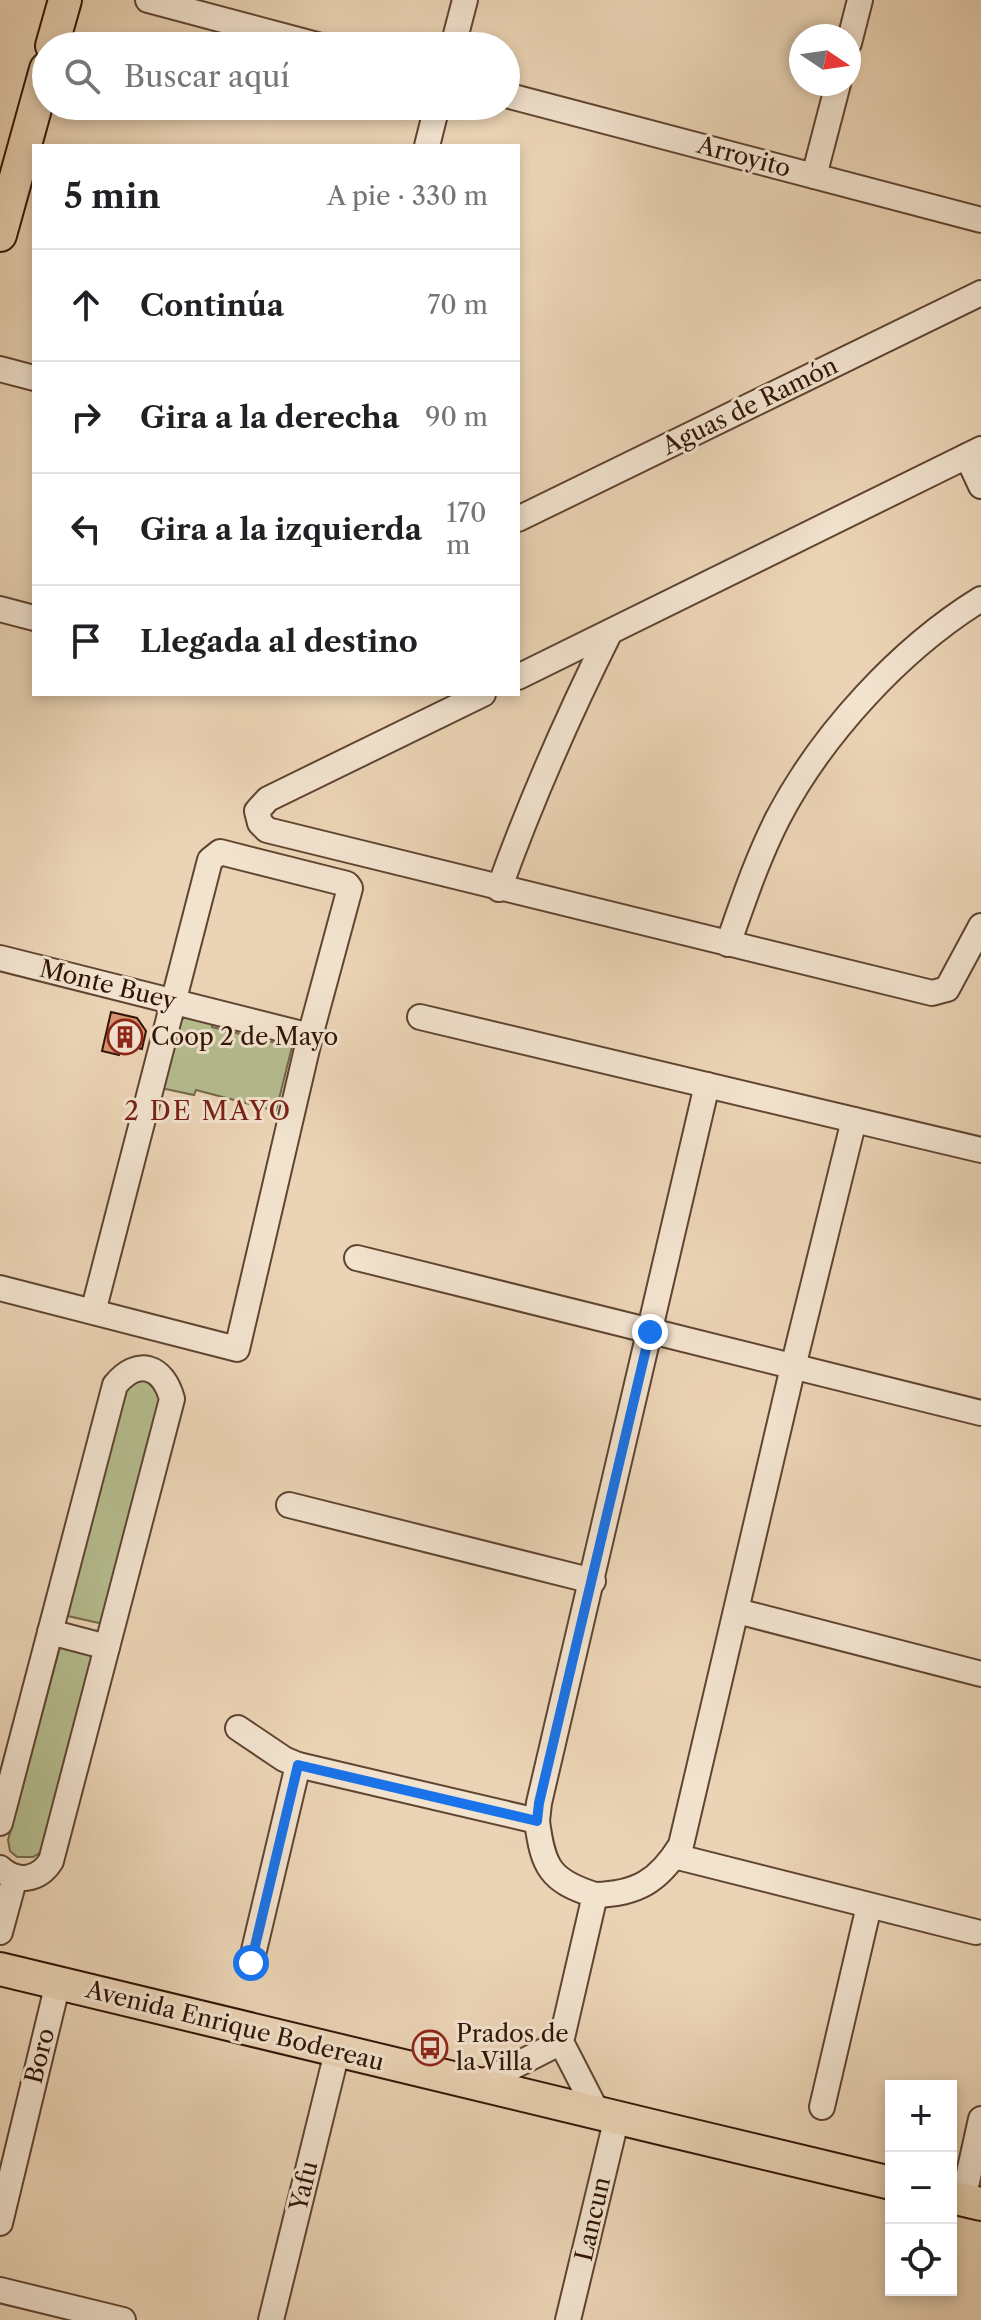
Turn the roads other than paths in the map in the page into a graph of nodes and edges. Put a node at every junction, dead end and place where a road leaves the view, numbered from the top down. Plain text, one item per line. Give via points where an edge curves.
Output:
1 (65, 0) edge
2 (148, 0) edge
3 (465, 0) edge
4 (860, 0) edge
5 (854, 24) edge
6 (56, 32) edge
7 (268, 32) edge
8 (457, 32) edge
9 (835, 96) edge
10 (520, 99) edge
11 (32, 120) edge
12 (434, 120) edge
13 (428, 144) edge
14 (814, 176) junction
15 (981, 220) edge
16 (0, 235) edge
17 (981, 293) edge
18 (0, 369) edge
19 (32, 377) edge
20 (974, 453) edge
21 (981, 486) edge
22 (524, 512) edge
23 (981, 599) edge
24 (0, 609) edge
25 (32, 617) edge
26 (610, 632) junction
27 (520, 676) edge
28 (479, 696) edge
29 (499, 889) junction
30 (981, 926) edge
31 (728, 944) junction
32 (0, 958) edge
33 (173, 1001) junction
34 (420, 1017) dead end
35 (310, 1036) junction
36 (707, 1085) junction
37 (854, 1120) junction
38 (981, 1150) edge
39 (357, 1258) dead end
40 (0, 1288) edge
41 (93, 1312) junction
42 (650, 1332) junction
43 (793, 1367) junction
44 (981, 1413) edge
45 (289, 1505) dead end
46 (593, 1581) junction
47 (737, 1611) junction
48 (50, 1632) junction
49 (107, 1647) junction
50 (981, 1674) edge
51 (238, 1728) dead end
52 (298, 1765) junction
53 (537, 1821) junction
54 (0, 1823) edge
55 (674, 1856) junction
56 (8, 1872) edge
57 (595, 1895) junction
58 (869, 1906) junction
59 (0, 1932) edge
60 (976, 1932) dead end
61 (251, 1963) dead end
62 (0, 1969) edge
63 (58, 1983) junction
64 (561, 2042) junction
65 (337, 2052) junction
66 (481, 2083) junction
67 (822, 2107) dead end
68 (607, 2114) junction
69 (981, 2119) edge
70 (885, 2182) edge
71 (965, 2200) edge
72 (0, 2223) edge
73 (0, 2290) edge
74 (123, 2320) edge
75 (271, 2320) edge
76 (568, 2320) edge

1 - 6 main road
2 - 7 street
3 - 8 street
4 - 5 street
9 - 14 street
10 - 14 street, Arroyito
11 - 16 main road
12 - 13 street
14 - 15 street, Arroyito
17 - 22 street, Aguas de Ramón
18 - 19 street
20 - 21 street
20 - 26 street
23 - 31 street via 895,668 829,740 779,818
24 - 25 street
26 - 27 street
26 - 29 street via 567,717
28 - 29 street via 268,799 257,811 267,830
29 - 31 street
30 - 31 street via 947,989 932,993
32 - 33 street, Monte Buey
33 - 35 street, Monte Buey
33 - 35 street via 210,860 220,852 347,884
33 - 41 street
34 - 36 street
35 - 41 street via 237,1349
36 - 37 street
36 - 42 street
37 - 38 street
37 - 43 street
39 - 42 street
40 - 41 street
42 - 43 street
42 - 46 street
43 - 44 street
43 - 47 street
45 - 46 street
46 - 53 street
47 - 50 street
47 - 55 street via 681,1845
48 - 49 street
48 - 49 street via 115,1385 134,1369 150,1369 163,1377 172,1399
48 - 54 street
49 - 56 street via 51,1861 32,1878
51 - 52 street
52 - 53 street
52 - 61 street
53 - 57 street via 545,1861 555,1876
55 - 57 street via 640,1886 622,1894
55 - 58 street
56 - 59 street
57 - 64 street
58 - 60 street
58 - 67 street
62 - 63 main road, Avenida Enrique Bodereau
63 - 65 main road, Avenida Enrique Bodereau
63 - 72 street, Boro
64 - 66 street
64 - 68 street
65 - 66 main road, Avenida Enrique Bodereau
65 - 75 street, Yafu
66 - 68 main road, Avenida Enrique Bodereau
68 - 70 main road, Avenida Enrique Bodereau
68 - 76 street, Lancun
69 - 71 street
73 - 74 street

